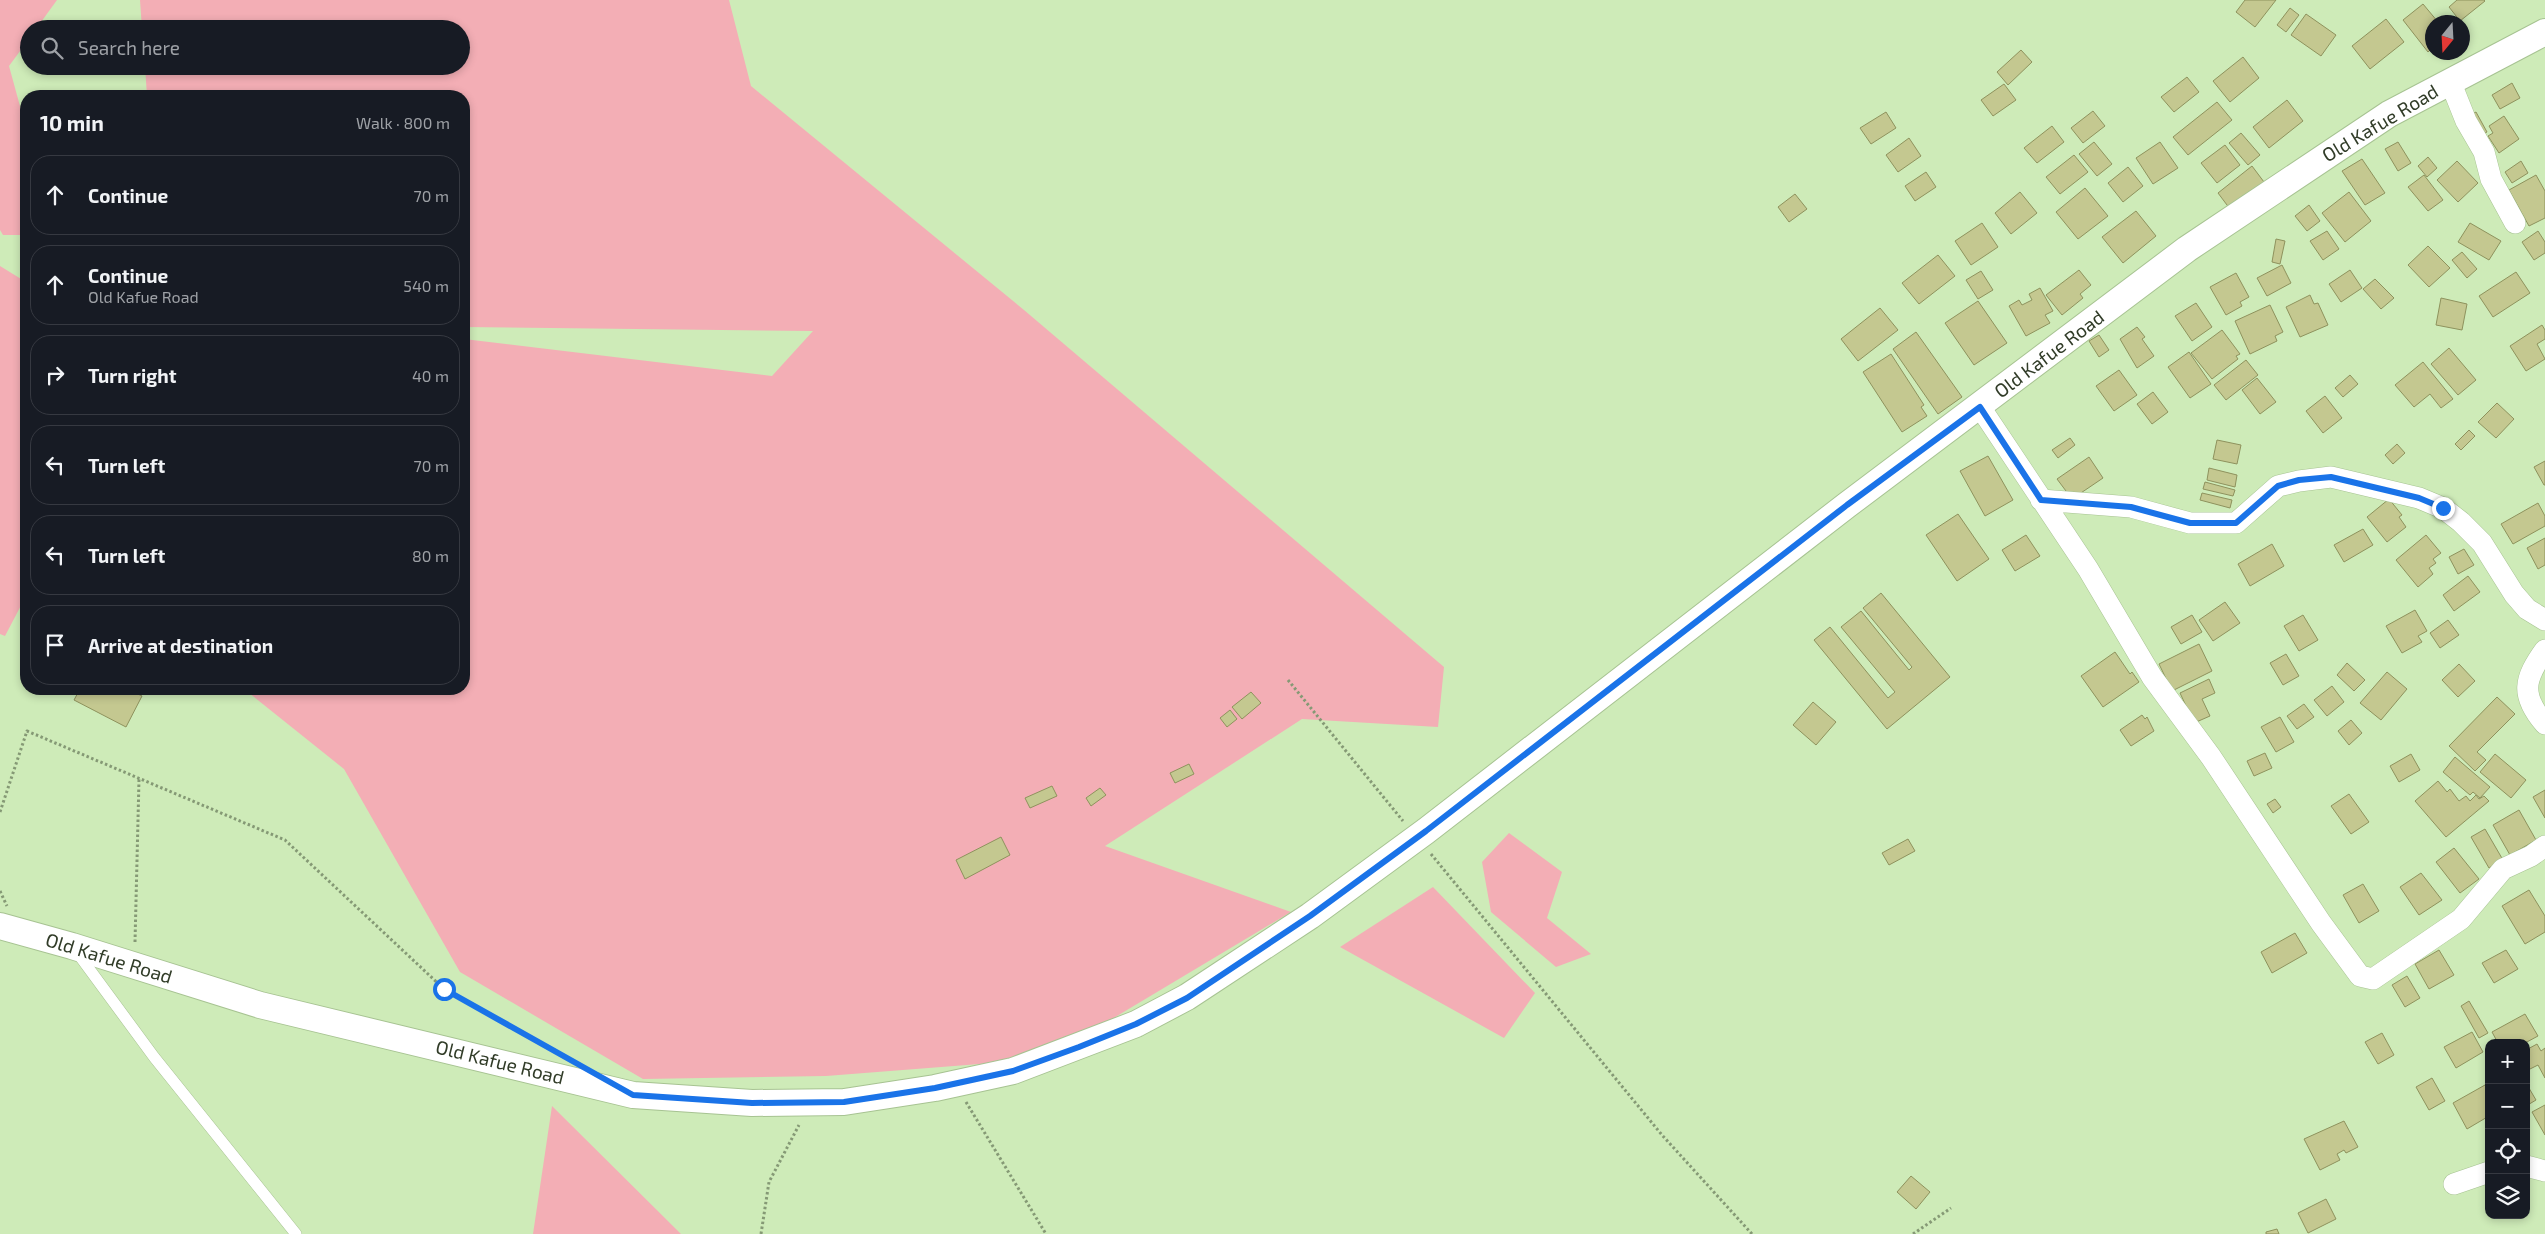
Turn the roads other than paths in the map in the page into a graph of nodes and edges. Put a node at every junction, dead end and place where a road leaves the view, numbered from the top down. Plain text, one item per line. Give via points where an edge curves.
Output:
1 (2545, 32) edge
2 (2450, 81) junction
3 (2515, 223) dead end
4 (1980, 407) junction
5 (2041, 500) junction
6 (2545, 620) edge
7 (2545, 650) edge
8 (2545, 724) edge
9 (2545, 846) edge
10 (0, 926) edge
11 (72, 946) junction
12 (2530, 1167) edge
13 (2545, 1171) edge
14 (2485, 1173) edge
15 (2454, 1184) dead end
16 (296, 1234) edge

1 - 2 street, Old Kafue Road
2 - 3 street via 2466,121 2484,152 2492,179
2 - 4 street, Old Kafue Road via 2358,134 2187,249
4 - 5 street
4 - 11 street, Old Kafue Road via 1310,916 1187,998 1136,1024 1013,1071 844,1102 752,1103 633,1095 260,1005
5 - 6 street via 2131,507 2190,523 2236,523 2278,486 2331,477 2410,496 2443,508 2482,543 2527,609
5 - 9 street via 2088,569 2152,677 2211,757 2360,976 2373,979 2462,919 2503,869
7 - 8 street via 2530,671 2528,688 2529,700
10 - 11 street, Old Kafue Road
11 - 16 lane via 154,1057
12 - 13 street
14 - 15 street

